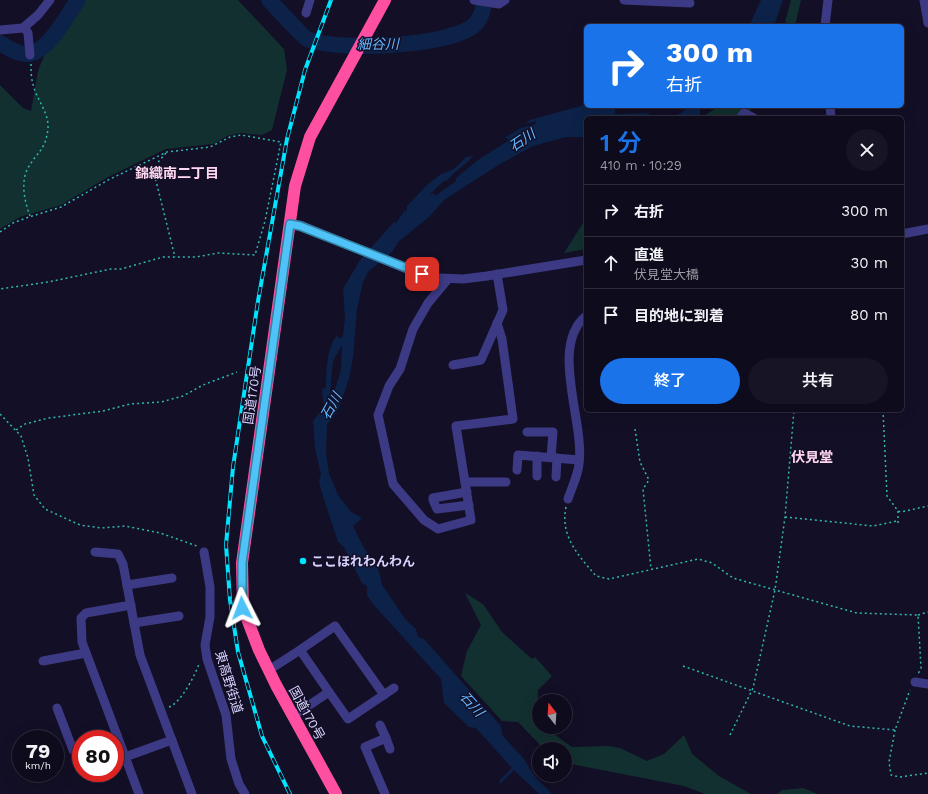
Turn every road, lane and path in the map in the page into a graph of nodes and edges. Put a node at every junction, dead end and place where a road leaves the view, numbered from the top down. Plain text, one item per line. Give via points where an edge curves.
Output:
1 (50, 0) edge
2 (310, 0) edge
3 (385, 0) edge
4 (505, 0) edge
5 (624, 0) edge
6 (828, 0) edge
7 (916, 0) edge
8 (481, 1) edge
9 (690, 3) dead end
10 (924, 3) edge
11 (306, 13) dead end
12 (928, 23) edge
13 (825, 24) edge
14 (24, 27) junction
15 (0, 30) edge
16 (30, 51) joint
17 (742, 116) edge
18 (750, 116) edge
19 (167, 152) junction
20 (30, 216) junction
21 (265, 221) junction
22 (268, 221) dead end
23 (290, 224) junction
24 (928, 229) edge
25 (0, 232) edge
26 (904, 234) edge
27 (175, 257) junction
28 (584, 260) edge
29 (497, 274) junction
30 (444, 278) junction
31 (0, 289) edge
32 (584, 318) edge
33 (497, 323) junction
34 (453, 365) dead end
35 (238, 372) dead end
36 (794, 412) edge
37 (883, 412) edge
38 (0, 414) edge
39 (636, 429) dead end
40 (16, 430) junction
41 (527, 432) dead end
42 (536, 456) junction
43 (554, 458) junction
44 (579, 460) junction
45 (517, 470) dead end
46 (537, 476) dead end
47 (556, 477) dead end
48 (465, 482) junction
49 (506, 482) dead end
50 (467, 492) junction
51 (568, 499) joint
52 (469, 506) junction
53 (928, 506) edge
54 (898, 511) junction
55 (785, 518) junction
56 (897, 521) junction
57 (898, 526) dead end
58 (95, 552) dead end
59 (204, 552) joint
60 (651, 569) junction
61 (172, 578) dead end
62 (127, 585) junction
63 (775, 590) junction
64 (131, 605) junction
65 (928, 612) edge
66 (918, 615) junction
67 (179, 616) dead end
68 (134, 623) junction
69 (300, 650) junction
70 (86, 653) junction
71 (200, 660) dead end
72 (43, 661) dead end
73 (683, 666) dead end
74 (269, 670) junction
75 (915, 682) junction
76 (928, 684) edge
77 (394, 688) dead end
78 (329, 692) junction
79 (752, 692) junction
80 (384, 695) junction
81 (57, 708) dead end
82 (161, 709) junction
83 (293, 716) junction
84 (380, 725) dead end
85 (115, 730) edge
86 (895, 730) junction
87 (730, 735) dead end
88 (386, 738) junction
89 (172, 740) junction
90 (72, 747) edge
91 (390, 749) dead end
92 (125, 756) joint
93 (928, 773) edge
94 (139, 794) edge
95 (192, 794) edge
96 (245, 794) edge
97 (336, 794) edge
98 (385, 794) edge

1 - 14 street
2 - 11 street
3 - 23 highway, 国道170号 via 310,136 295,186
4 - 8 street via 499,4
5 - 9 street
6 - 13 street
7 - 10 street
10 - 12 street
14 - 15 street via 10,31
14 - 16 street via 28,33
16 - 20 path via 32,84 48,126 44,147 28,168 24,179 26,207
17 - 18 street via 744,113
19 - 20 path via 110,179 61,207
19 - 21 path via 210,147 230,137 241,135 281,142
19 - 27 path via 159,161 154,174
20 - 25 path
21 - 22 path
21 - 27 path via 255,255 218,253
23 - 30 street via 409,270
23 - 74 highway, 国道170号 via 242,563 242,608
24 - 26 street
27 - 31 path via 163,257 121,269
28 - 29 street
29 - 30 street
29 - 33 street via 503,310
30 - 52 street via 413,329 400,369 389,386 378,415 393,484 424,520 438,529 471,520
32 - 44 street via 577,324 573,334 569,367 577,415
33 - 34 street via 481,360
33 - 48 street via 502,339 513,419 456,426
35 - 40 path via 203,385 183,396 161,402 130,404 103,412 49,418 25,424
36 - 55 path
37 - 54 path via 887,496
38 - 40 path
39 - 60 path via 640,462 649,480 643,489
40 - 59 path via 26,447 34,495 45,508 80,525 125,526 160,533 198,546
41 - 43 street via 553,432
42 - 43 street
42 - 45 street via 518,455
42 - 46 street
43 - 44 street
43 - 47 street
44 - 51 street
48 - 49 street
48 - 50 street
50 - 52 street
50 - 52 street via 433,500 437,509
51 - 60 path via 565,522 568,537 596,576 609,579
53 - 54 path
54 - 56 path
55 - 56 path via 873,526
55 - 63 path
56 - 57 path
58 - 62 street via 118,554 123,564
59 - 96 street, 東高野街道 via 210,587 206,651 209,667 228,720 231,759
60 - 63 path via 698,559 712,563 733,578
61 - 62 street
62 - 64 street
63 - 66 path via 857,613
63 - 79 path
64 - 68 street
64 - 70 street via 86,613 81,618 82,642
65 - 66 path
66 - 75 path via 920,668
67 - 68 street
68 - 82 street via 140,655
69 - 74 street
69 - 78 street
69 - 80 street via 335,626
70 - 72 street
70 - 85 street
71 - 82 path via 185,691 173,706
73 - 79 path
74 - 83 highway, 国道170号
75 - 76 street
75 - 86 path
77 - 80 street
78 - 80 street via 348,719
78 - 83 street
79 - 86 path via 850,726
79 - 87 path
81 - 90 street
82 - 89 street
83 - 97 highway, 国道170号
84 - 88 street
86 - 93 path via 889,762 891,775 900,777
88 - 91 street
88 - 98 street via 366,747
89 - 92 street
89 - 95 street
92 - 94 street

